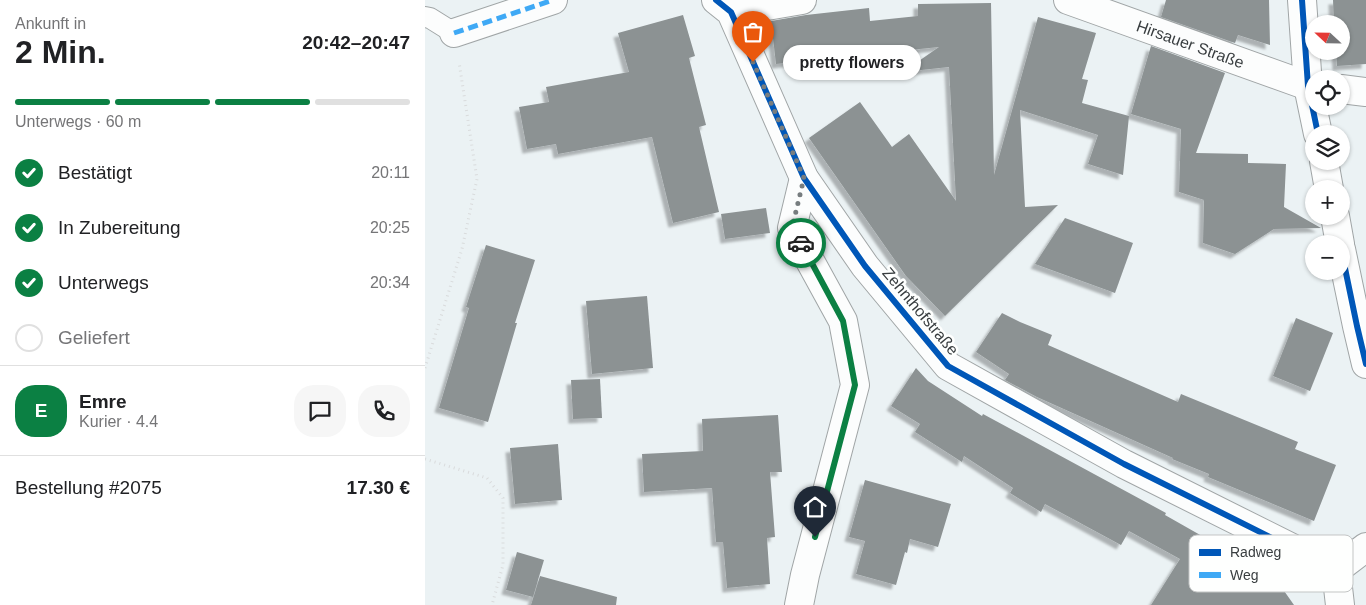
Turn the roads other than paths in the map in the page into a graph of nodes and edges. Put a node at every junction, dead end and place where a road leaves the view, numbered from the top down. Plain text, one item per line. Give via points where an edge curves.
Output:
1 (553, 0) edge
2 (802, 0) edge
3 (1068, 0) edge
4 (1302, 0) edge
5 (724, 6) edge
6 (425, 17) edge
7 (454, 33) joint
8 (1309, 70) edge
9 (1305, 84) edge
10 (1350, 90) edge
11 (1366, 92) edge
12 (804, 178) junction
13 (1347, 280) edge
14 (1366, 364) edge
15 (1266, 535) edge
16 (1366, 547) edge
17 (1353, 557) edge
18 (1339, 592) edge
19 (799, 605) edge
20 (1340, 605) edge

1 - 7 street
2 - 5 street
3 - 9 street, Hirsauer Straße
4 - 8 street
5 - 12 street, Zehnthofstraße
6 - 7 lane
10 - 11 street
12 - 15 street, Zehnthofstraße via 865,266 948,366 1124,464
12 - 19 street via 792,228 843,321 855,385
13 - 14 street
16 - 17 street
18 - 20 street

